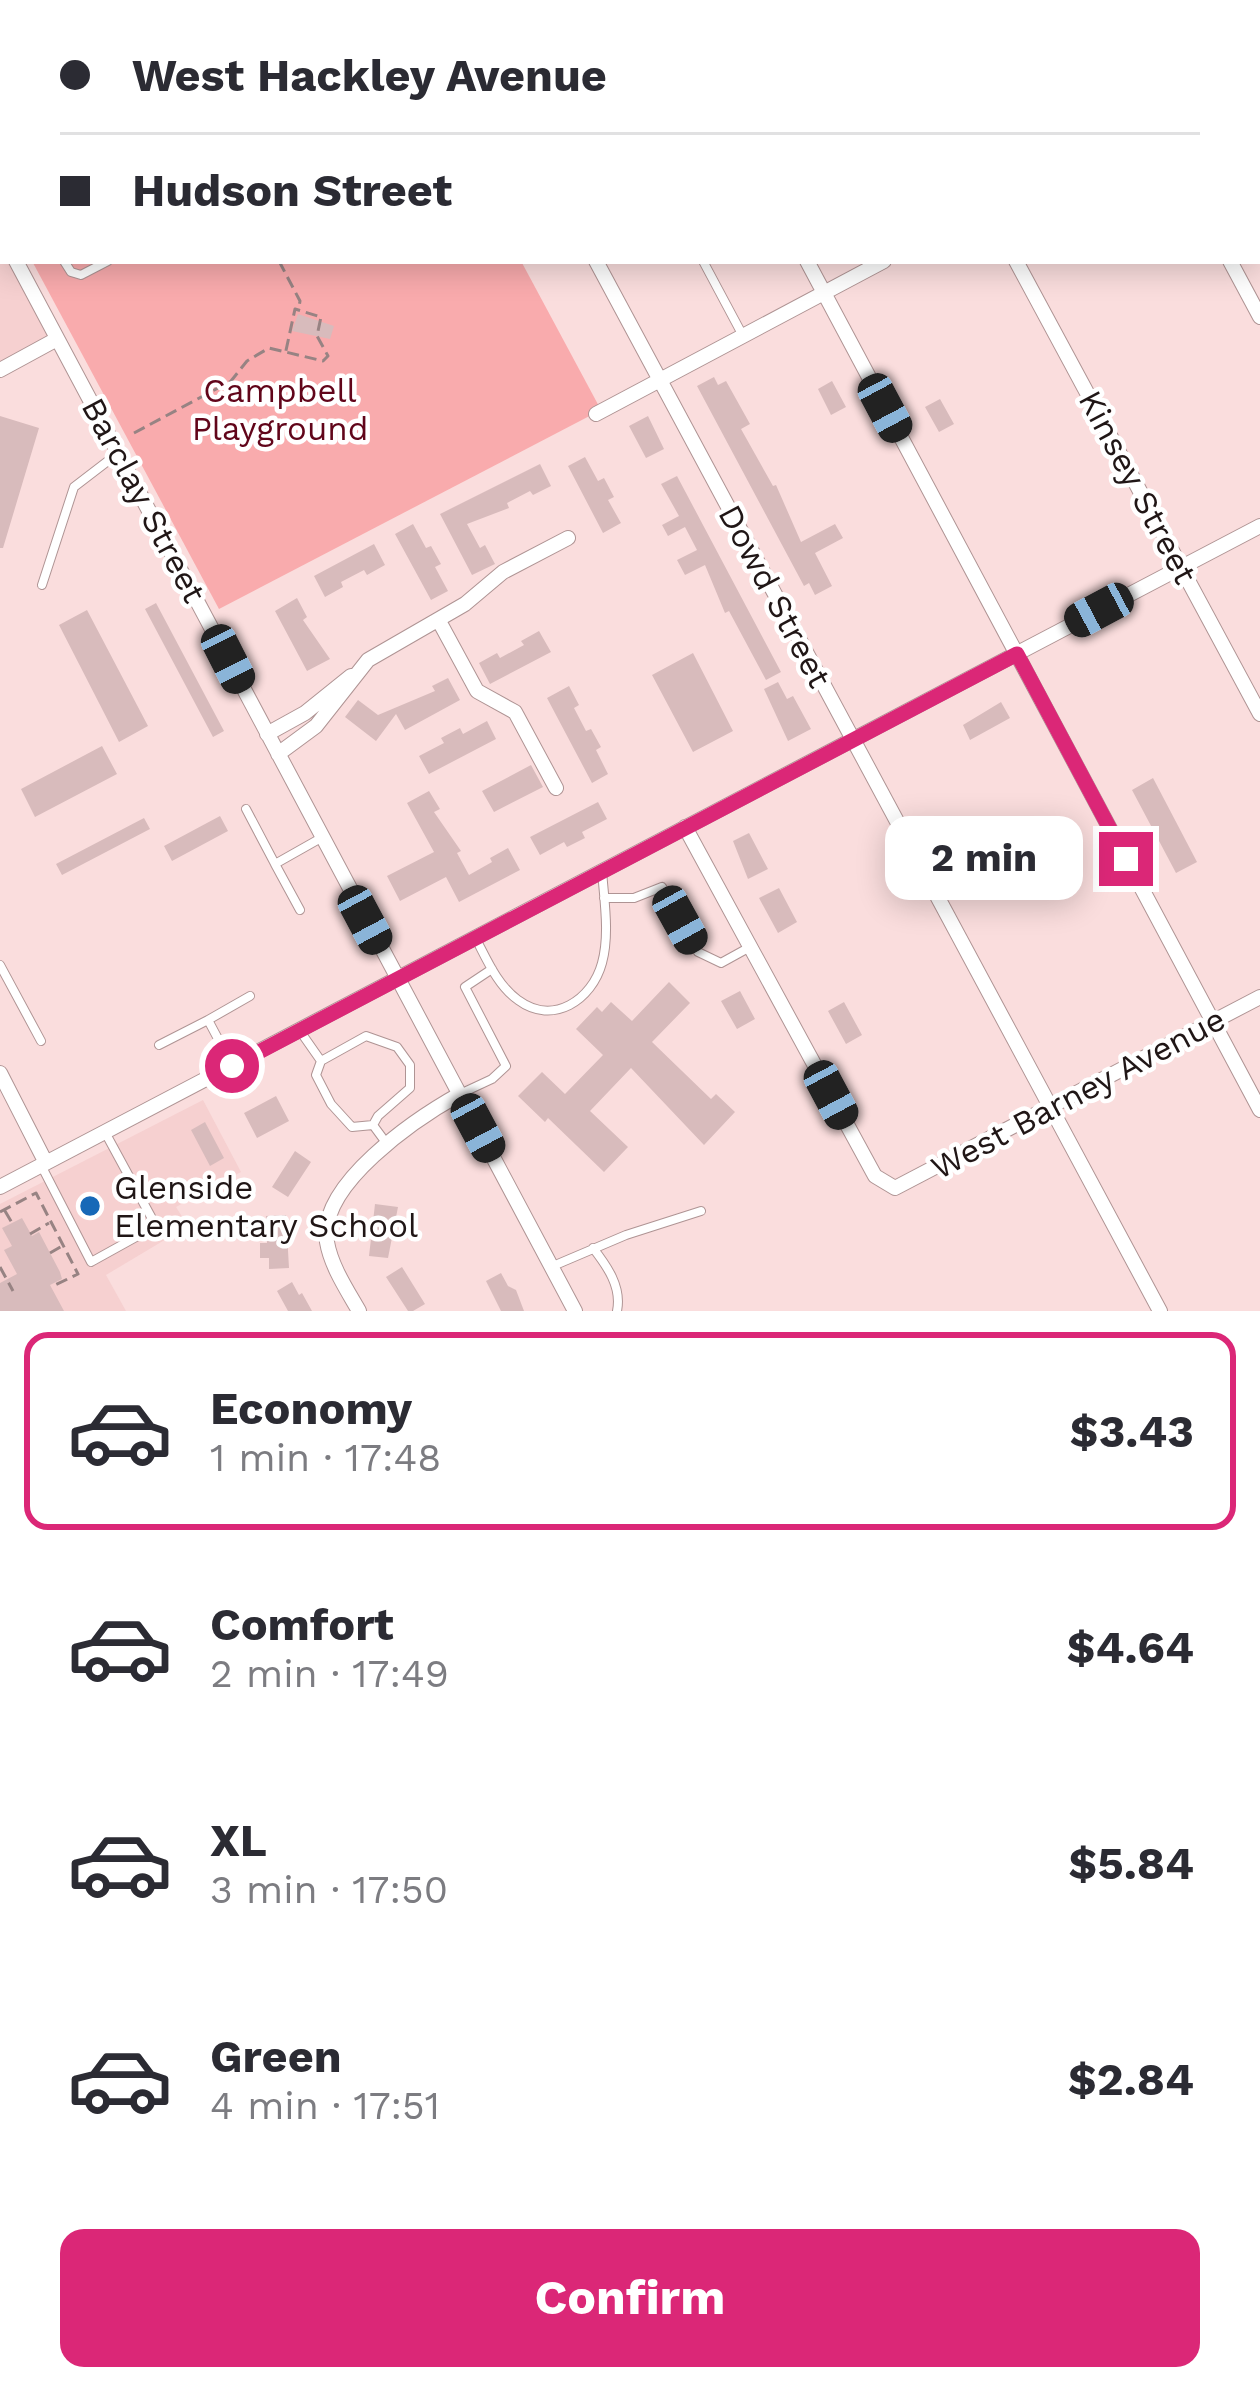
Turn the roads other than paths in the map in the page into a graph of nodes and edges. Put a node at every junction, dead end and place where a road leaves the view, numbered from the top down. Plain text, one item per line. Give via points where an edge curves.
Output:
1 (18, 264) edge
2 (66, 264) edge
3 (102, 264) edge
4 (598, 264) edge
5 (705, 264) edge
6 (808, 264) edge
7 (878, 264) edge
8 (1018, 264) edge
9 (1232, 264) edge
10 (824, 293) junction
11 (1260, 317) edge
12 (743, 335) junction
13 (57, 339) junction
14 (0, 370) edge
15 (659, 380) junction
16 (596, 414) dead end
17 (118, 454) junction
18 (1260, 526) edge
19 (568, 538) dead end
20 (1181, 567) junction
21 (42, 585) dead end
22 (439, 621) junction
23 (1017, 654) junction
24 (355, 673) junction
25 (1260, 714) edge
26 (268, 734) junction
27 (853, 741) junction
28 (278, 754) junction
29 (556, 788) dead end
30 (246, 809) dead end
31 (685, 827) junction
32 (322, 838) junction
33 (275, 864) junction
34 (602, 870) junction
35 (604, 898) junction
36 (301, 910) dead end
37 (476, 939) junction
38 (750, 946) junction
39 (0, 965) edge
40 (492, 969) junction
41 (398, 981) junction
42 (13, 989) junction
43 (0, 995) edge
44 (250, 996) dead end
45 (1260, 997) edge
46 (208, 1020) junction
47 (1213, 1022) junction
48 (301, 1031) junction
49 (41, 1041) dead end
50 (159, 1045) dead end
51 (321, 1061) junction
52 (232, 1066) junction
53 (0, 1073) edge
54 (460, 1094) junction
55 (1051, 1107) junction
56 (1260, 1110) edge
57 (373, 1126) junction
58 (106, 1134) junction
59 (388, 1145) junction
60 (44, 1165) junction
61 (0, 1187) edge
62 (700, 1211) dead end
63 (592, 1248) junction
64 (552, 1267) junction
65 (358, 1311) edge
66 (575, 1311) edge
67 (617, 1311) edge
68 (1160, 1311) edge

1 - 13 street, Barclay Street
2 - 3 lane via 82,275
4 - 15 street, Dowd Street
5 - 12 lane
6 - 10 street
7 - 10 street
8 - 20 street, Kinsey Street
9 - 11 street
10 - 12 street
10 - 23 street
12 - 15 street
13 - 14 street
13 - 17 street, Barclay Street
15 - 16 street
15 - 27 street, Dowd Street
17 - 21 lane via 74,487
17 - 26 street, Barclay Street
18 - 20 street
19 - 22 street via 503,572
20 - 23 street
20 - 25 street, Kinsey Street
22 - 24 street
22 - 29 street via 477,691 515,712
23 - 27 street
23 - 47 street
24 - 26 street
24 - 28 street via 316,726
26 - 28 street, Barclay Street
27 - 31 street
27 - 55 street, Dowd Street
28 - 32 street, Barclay Street
30 - 33 lane
31 - 34 street
31 - 38 street
32 - 33 lane
32 - 41 street, Barclay Street
33 - 36 lane
34 - 35 lane
34 - 37 street
35 - 38 lane via 662,887 698,952 721,963
35 - 40 lane via 604,959 592,991 566,1008 538,1010 518,1000
37 - 40 lane
37 - 41 street
38 - 55 street, West Barney Avenue via 875,1176 895,1188
39 - 42 lane
40 - 54 lane via 464,987 506,1066
41 - 48 street
41 - 54 street, Barclay Street
42 - 43 lane
42 - 49 lane
44 - 46 lane
45 - 47 street, West Barney Avenue
46 - 50 lane
46 - 52 lane
47 - 55 street, West Barney Avenue
47 - 56 street
48 - 51 lane
48 - 52 street
51 - 57 lane via 316,1075 332,1104 352,1127
51 - 57 lane via 366,1036 397,1047 410,1065 410,1088
52 - 58 street
53 - 60 street
54 - 59 street
54 - 64 street, Barclay Street
55 - 68 street, Dowd Street
57 - 59 lane
58 - 60 street
58 - 60 lane via 156,1226 91,1262
59 - 65 street via 337,1198 328,1220 334,1262
60 - 61 street
62 - 63 lane
63 - 64 lane
63 - 67 lane via 610,1270
64 - 66 street, Barclay Street

